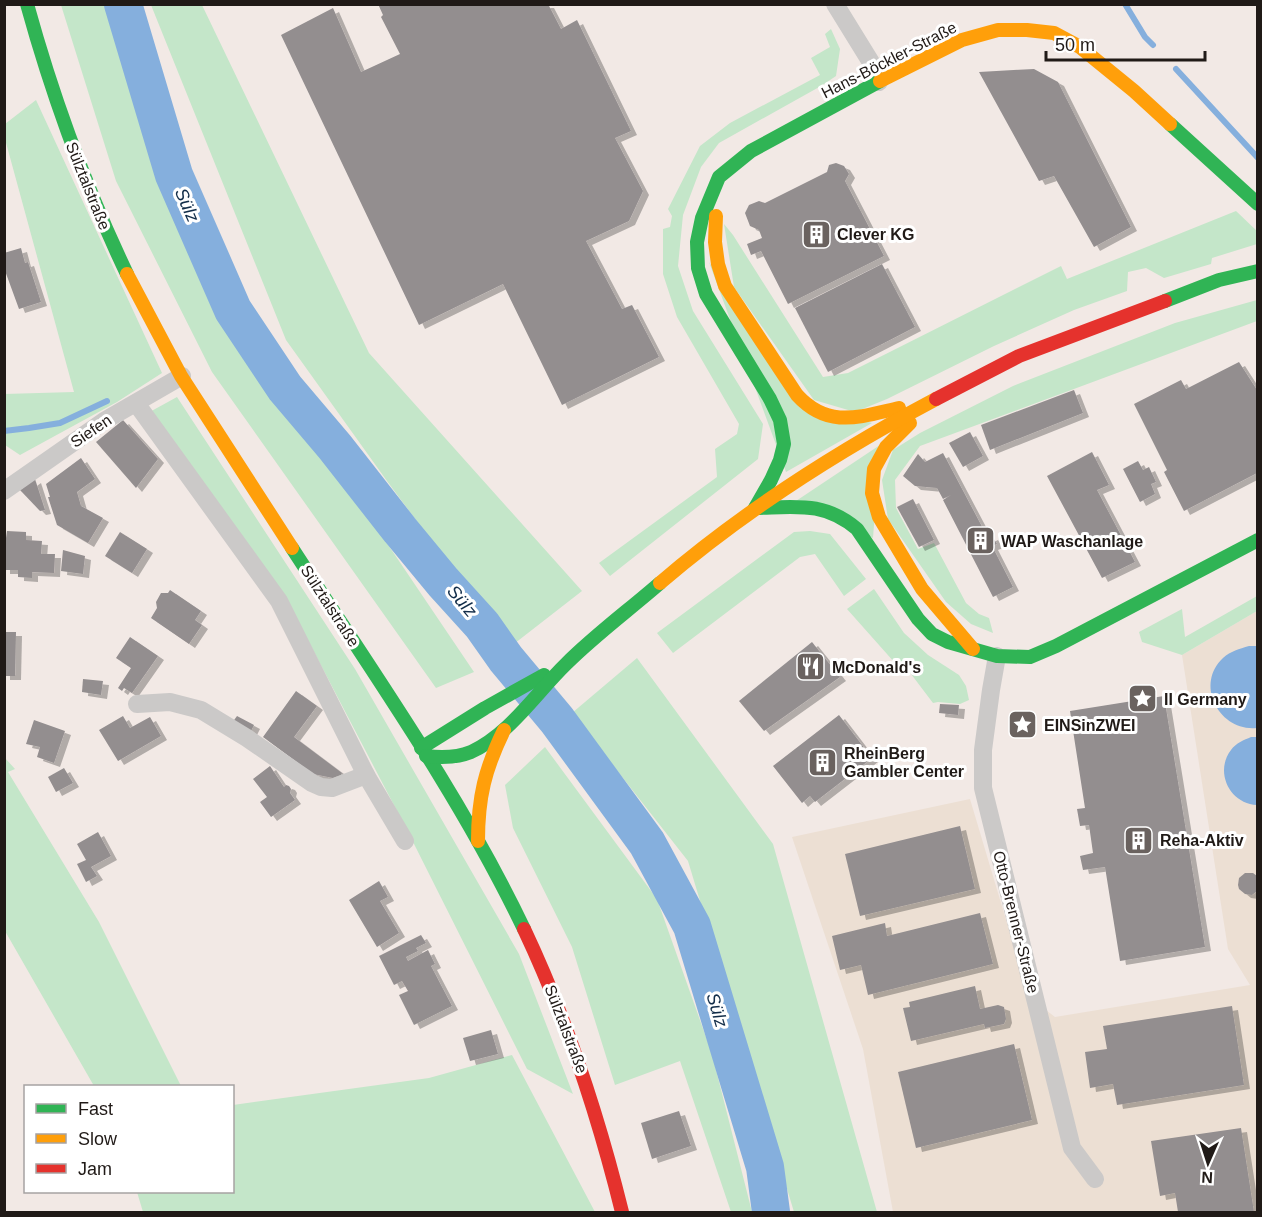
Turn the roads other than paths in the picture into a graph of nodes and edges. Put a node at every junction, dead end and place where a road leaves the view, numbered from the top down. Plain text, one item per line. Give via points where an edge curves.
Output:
1 (27, 4) edge
2 (835, 4) edge
3 (879, 82) junction
4 (737, 162) junction
5 (1257, 204) edge
6 (1257, 271) edge
7 (182, 376) junction
8 (936, 399) junction
9 (136, 403) junction
10 (4, 491) edge
11 (755, 508) junction
12 (1257, 540) edge
13 (973, 649) junction
14 (997, 656) junction
15 (566, 663) junction
16 (137, 704) dead end
17 (504, 730) junction
18 (424, 752) junction
19 (366, 775) junction
20 (478, 841) junction
21 (405, 842) dead end
22 (1095, 1179) dead end
23 (622, 1212) edge

1 - 7 main road, Sülztalstraße via 58,108 94,203
2 - 3 street
3 - 4 main road, Hans-Böckler-Straße
3 - 5 main road, Hans-Böckler-Straße via 962,40 998,30 1054,33 1080,47 1134,91
4 - 8 main road via 715,219 718,264 724,286 797,394 811,409 830,417 854,418
4 - 11 main road, Hans-Böckler-Straße via 719,177 702,218 697,242 698,268 706,294 780,420 784,444 780,460
6 - 8 main road via 1219,280 1019,356
7 - 9 street, Siefen
7 - 18 main road, Sülztalstraße
8 - 11 main road via 830,459
8 - 13 main road via 886,447 874,469 872,492 879,517 922,588
9 - 10 street, Siefen
9 - 19 street via 279,601
11 - 13 main road via 803,507 826,510 844,518 857,529 932,634
11 - 15 main road via 671,573
12 - 14 main road via 1056,646 1029,657
13 - 14 main road
14 - 22 street, Otto-Brenner-Straße via 983,750 983,788 1072,1148
15 - 17 main road
15 - 18 main road via 485,708
16 - 19 street via 170,702 201,710 321,787 332,788
17 - 18 main road via 454,758
17 - 20 main road via 480,793
18 - 20 main road, Sülztalstraße
19 - 21 street
20 - 23 main road, Sülztalstraße via 535,951 570,1034

